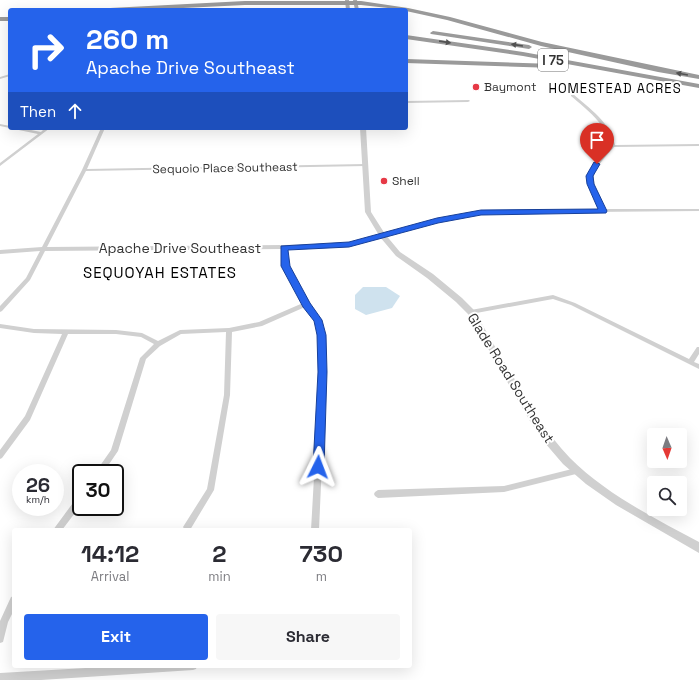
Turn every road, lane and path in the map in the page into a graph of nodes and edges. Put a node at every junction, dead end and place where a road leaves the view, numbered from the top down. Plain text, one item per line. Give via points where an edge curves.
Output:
1 (340, 0) edge
2 (355, 1) edge
3 (329, 2) junction
4 (347, 2) edge
5 (145, 8) edge
6 (399, 8) edge
7 (408, 10) edge
8 (429, 33) dead end
9 (408, 37) edge
10 (408, 61) edge
11 (666, 71) junction
12 (699, 77) edge
13 (699, 87) edge
14 (572, 94) dead end
15 (468, 101) dead end
16 (408, 102) edge
17 (23, 130) edge
18 (46, 130) edge
19 (102, 130) edge
20 (363, 130) edge
21 (42, 134) junction
22 (699, 145) edge
23 (613, 146) junction
24 (0, 165) edge
25 (366, 165) junction
26 (84, 170) junction
27 (699, 210) edge
28 (603, 211) junction
29 (382, 235) junction
30 (284, 247) junction
31 (43, 250) junction
32 (0, 252) edge
33 (306, 304) junction
34 (0, 310) edge
35 (471, 312) junction
36 (0, 326) edge
37 (229, 330) junction
38 (66, 332) junction
39 (158, 344) junction
40 (699, 349) edge
41 (690, 362) junction
42 (699, 367) edge
43 (0, 456) edge
44 (105, 464) edge
45 (576, 471) junction
46 (378, 494) dead end
47 (72, 511) edge
48 (187, 527) dead end
49 (59, 528) edge
50 (315, 528) edge
51 (699, 548) edge
52 (12, 604) edge
53 (0, 639) edge
54 (161, 668) edge
55 (0, 678) edge

1 - 3 highway
2 - 4 highway
2 - 6 highway
3 - 4 highway
3 - 5 highway via 232,3
7 - 11 highway via 529,41
11 -> 8 highway, I 75
9 -> 13 highway, I 75 via 516,53
10 - 13 highway via 561,67
12 -> 11 highway, I 75
14 - 23 street via 603,125 612,138
15 - 16 street
17 - 21 street
18 - 21 street
19 - 26 street
20 - 25 street, Glade Road Southeast
21 - 24 street
22 - 23 street
23 - 28 street via 590,176 590,184
25 - 26 street, Sequoio Place Southeast
25 - 29 street, Glade Road Southeast via 368,212
26 - 31 street
27 - 28 street, Apache Drive Southeast
28 - 29 street, Apache Drive Southeast via 481,212
29 - 30 street, Apache Drive Southeast via 349,245
29 - 35 street, Glade Road Southeast via 398,254 442,286
30 - 31 street, Apache Drive Southeast
30 - 33 street via 286,266
31 - 32 street, Apache Drive Southeast
31 - 34 street via 28,279
33 - 37 street via 260,324
33 - 50 street via 318,320 322,335 323,372
35 - 41 street via 552,297 573,304
35 - 45 street, Glade Road Southeast via 534,419 554,447
36 - 38 street
37 - 39 street via 180,332
37 - 48 street via 226,395 210,490
38 - 39 street via 142,335
38 - 43 street via 28,418
39 - 44 street via 144,358 114,451
40 - 41 street
41 - 42 street
45 - 46 street via 504,489
45 - 51 street, Glade Road Southeast via 643,516
47 - 49 street
52 - 53 street
54 - 55 street

